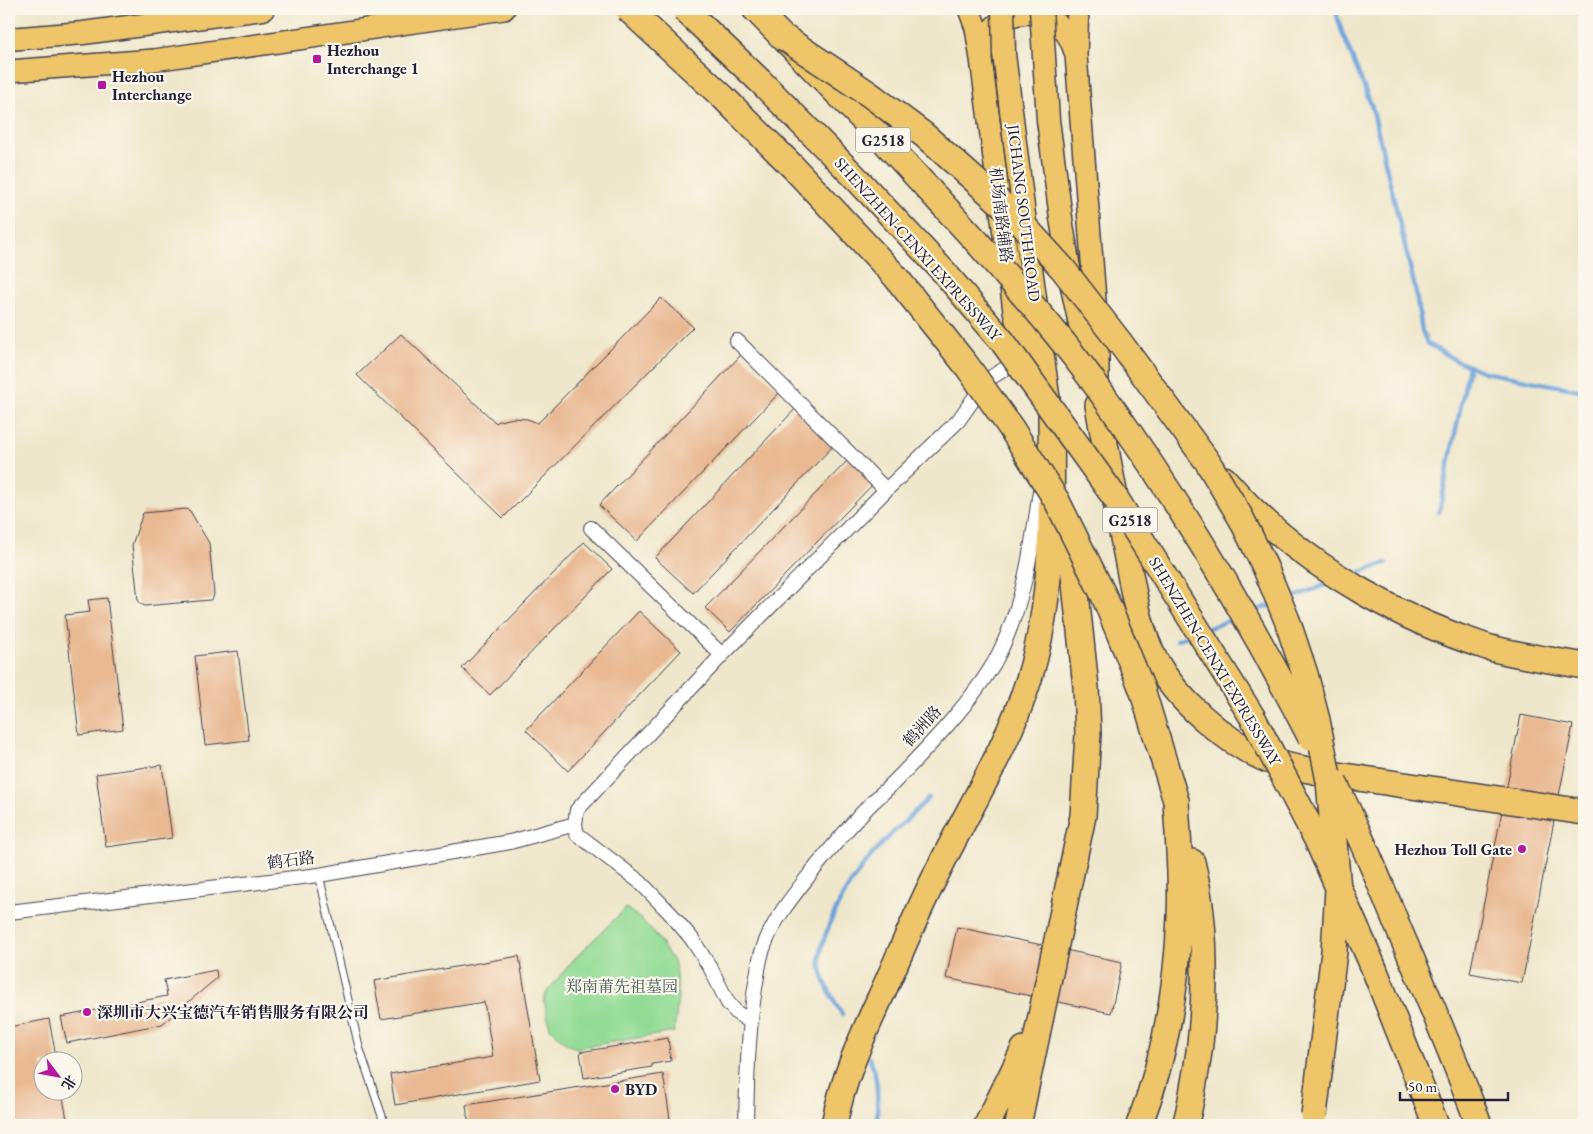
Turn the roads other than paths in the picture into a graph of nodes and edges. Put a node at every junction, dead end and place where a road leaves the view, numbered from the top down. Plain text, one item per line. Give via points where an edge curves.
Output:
1 (264, 9) edge
2 (504, 9) edge
3 (628, 9) edge
4 (684, 9) edge
5 (755, 9) edge
6 (969, 9) edge
7 (1003, 9) edge
8 (1041, 9) edge
9 (1078, 9) edge
10 (786, 38) junction
11 (9, 39) edge
12 (1076, 55) junction
13 (981, 58) junction
14 (12, 71) edge
15 (737, 341) dead end
16 (1025, 356) junction
17 (1098, 406) junction
18 (1051, 417) junction
19 (1208, 461) junction
20 (886, 490) junction
21 (591, 528) dead end
22 (722, 655) junction
23 (1584, 666) edge
24 (1176, 801) junction
25 (1584, 812) edge
26 (575, 824) junction
27 (319, 875) junction
28 (9, 912) edge
29 (1044, 1003) junction
30 (751, 1022) junction
31 (1140, 1123) edge
32 (385, 1125) edge
33 (746, 1125) edge
34 (834, 1125) edge
35 (987, 1125) edge
36 (1018, 1125) edge
37 (1185, 1125) edge
38 (1312, 1125) edge
39 (1436, 1125) edge
40 (1479, 1125) edge

1 - 11 highway via 83,33
2 - 14 main road via 154,60
3 - 24 highway, bridge via 717,91 895,276 1012,428 1056,501 1104,596 1142,689
4 - 39 highway, SHENZHEN-CENXI EXPRESSWAY / G2518, bridge via 855,177 944,272 1003,342 1116,499 1253,718 1317,840 1373,966
5 - 10 highway, G2518
6 - 13 main road, 机场南路辅路
7 - 18 highway, JICHANG SOUTH ROAD, bridge via 1004,54
8 - 17 highway, bridge via 1048,120 1061,218 1072,287
9 - 12 main road
10 - 19 highway, bridge via 924,135 1013,214 1063,269
10 - 40 highway, G2518, bridge via 1042,316 1103,394 1214,564 1289,695 1352,816
12 - 13 main road via 1064,29 1054,21 1031,13 1006,18 996,25 988,35
12 - 17 main road via 1098,338
13 - 16 main road, 机场南路辅路 via 1014,311
15 - 20 street
16 - 18 main road, 机场南路辅路
16 - 20 street via 987,380 958,421
17 - 25 highway via 1136,602 1148,641 1155,659 1179,694 1219,732 1264,759 1288,766
18 - 29 highway via 1073,566 1088,734 1083,816
18 - 30 street, 鹤洲路 via 1024,580 1013,618 994,663 950,722 836,842 774,923 762,951
18 - 34 highway via 1052,505 1048,575 1038,646 1028,681 997,756 932,881 860,1042
19 - 23 highway, bridge via 1255,512 1294,545 1367,595 1438,629 1489,647
19 - 38 highway, bridge via 1241,518 1287,620 1317,720 1329,781 1338,889 1334,952
20 - 22 street
21 - 22 street
22 - 26 street via 577,810
24 - 31 highway via 1180,863 1176,968 1160,1065
24 - 37 highway via 1193,865 1201,914 1204,965 1197,1069
26 - 27 street, 鹤石路 via 510,842
26 - 30 street via 577,834 640,882 670,912 692,939 728,1003
27 - 28 street, 鹤石路
27 - 32 lane via 359,1047
29 - 35 highway
29 - 36 highway
30 - 33 street, 鹤洲路

